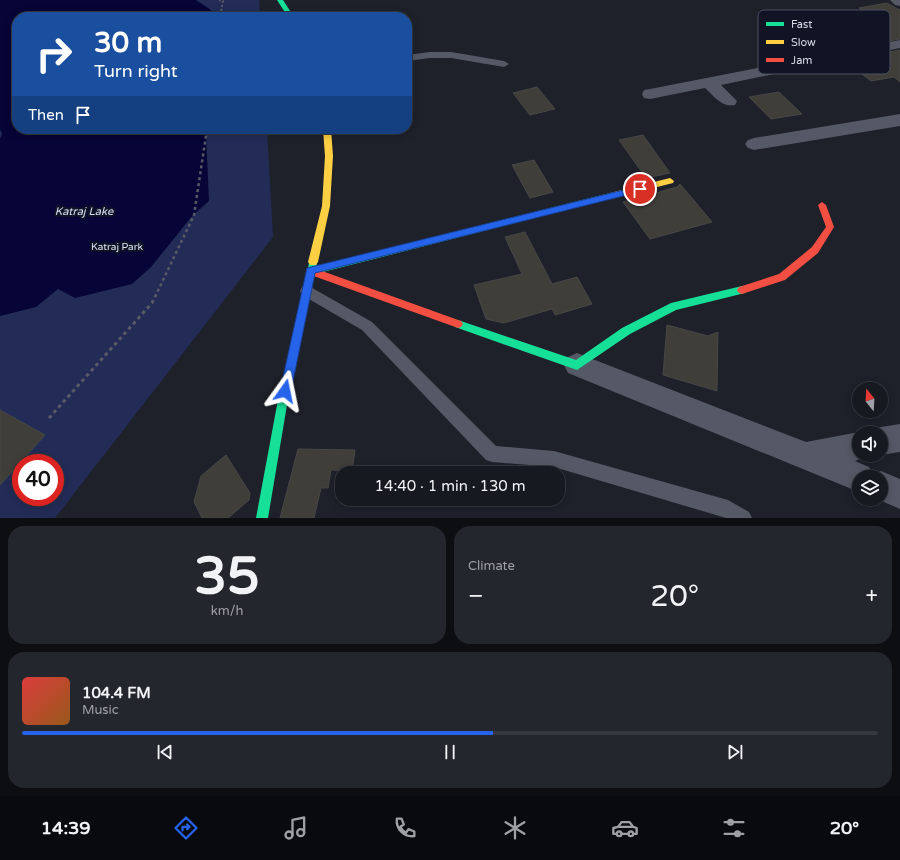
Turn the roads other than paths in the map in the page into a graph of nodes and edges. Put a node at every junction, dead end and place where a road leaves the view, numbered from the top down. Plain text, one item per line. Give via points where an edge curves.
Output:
1 (280, 0) edge
2 (897, 0) edge
3 (900, 2) edge
4 (288, 12) edge
5 (900, 44) edge
6 (890, 46) edge
7 (412, 57) edge
8 (504, 64) dead end
9 (758, 73) edge
10 (709, 83) junction
11 (650, 94) dead end
12 (729, 101) dead end
13 (900, 120) edge
14 (327, 134) edge
15 (754, 144) dead end
16 (670, 181) dead end
17 (822, 205) dead end
18 (311, 271) junction
19 (306, 291) junction
20 (577, 364) junction
21 (900, 438) edge
22 (888, 441) edge
23 (852, 447) edge
24 (808, 456) junction
25 (852, 474) edge
26 (888, 489) edge
27 (900, 494) edge
28 (262, 518) edge
29 (743, 518) edge

1 - 4 street
2 - 3 street
5 - 6 street
7 - 8 lane via 451,55
9 - 10 street
10 - 11 street
10 - 12 street
13 - 15 street
14 - 18 street via 329,156 326,206
16 - 18 street
17 - 20 street via 830,227 815,250 782,277 736,292 674,306 626,331
18 - 19 street
18 - 20 street
19 - 28 street
19 - 29 lane via 367,326 492,454 554,459 728,509
20 - 24 street
21 - 22 street
23 - 24 street
24 - 25 street
26 - 27 street

